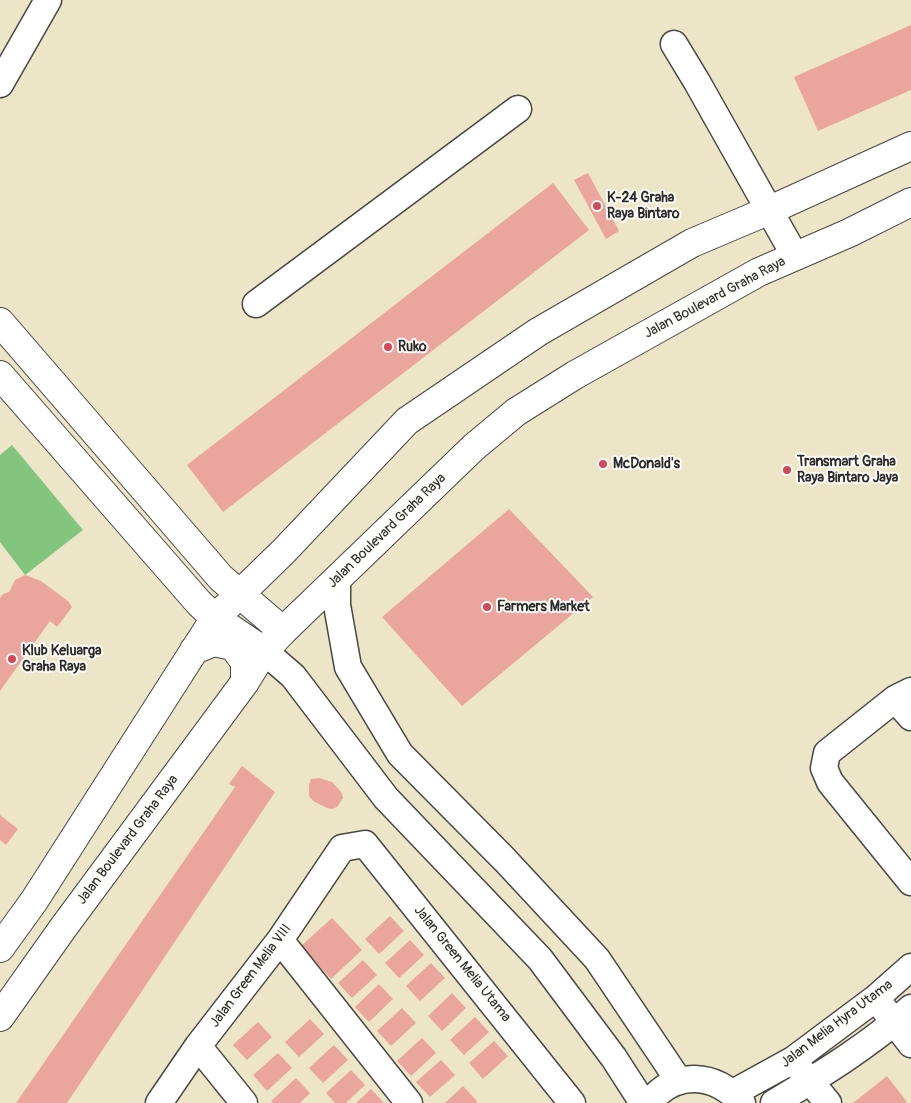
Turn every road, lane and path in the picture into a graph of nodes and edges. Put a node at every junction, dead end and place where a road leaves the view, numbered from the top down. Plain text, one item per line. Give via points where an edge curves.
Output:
1 (48, 0) edge
2 (674, 44) dead end
3 (0, 84) edge
4 (518, 109) dead end
5 (911, 146) edge
6 (911, 202) edge
7 (770, 210) junction
8 (795, 256) junction
9 (256, 304) dead end
10 (0, 322) edge
11 (0, 375) edge
12 (337, 579) junction
13 (240, 594) junction
14 (215, 618) junction
15 (283, 631) junction
16 (194, 650) junction
17 (264, 651) junction
18 (245, 682) junction
19 (906, 702) edge
20 (342, 848) joint
21 (505, 860) junction
22 (911, 882) edge
23 (477, 892) junction
24 (280, 940) junction
25 (0, 948) edge
26 (911, 966) edge
27 (876, 998) junction
28 (903, 1015) edge
29 (0, 1017) edge
30 (911, 1044) edge
31 (198, 1046) junction
32 (793, 1060) junction
33 (679, 1081) junction
34 (810, 1082) junction
35 (738, 1098) edge
36 (775, 1102) edge
37 (159, 1103) edge
38 (244, 1103) edge
39 (409, 1103) edge
40 (572, 1103) edge
41 (643, 1103) edge
42 (648, 1103) edge
43 (828, 1103) edge

1 - 3 street
2 - 7 street
4 - 9 street
5 - 7 main road
6 - 8 main road, Jalan Boulevard Graha Raya
7 - 8 street
7 - 13 main road via 692,243 562,318 407,421
8 - 12 main road, Jalan Boulevard Graha Raya via 759,272 635,341 516,412 474,447
10 - 13 main road via 221,578
11 - 14 main road
12 - 15 main road, Jalan Boulevard Graha Raya
12 - 21 street via 337,605 348,667 400,754
13 - 14 main road
13 - 15 main road
14 - 16 main road
14 - 17 main road
15 - 17 main road, Jalan Boulevard Graha Raya
16 - 18 main road via 214,642 232,646 245,662
16 - 25 main road via 34,902
17 - 18 main road, Jalan Boulevard Graha Raya
17 - 23 street via 293,676 386,798
18 - 29 main road, Jalan Boulevard Graha Raya
19 - 22 street via 827,753 824,768 830,782
20 - 24 street, Jalan Green Melia VIII
20 - 40 street, Jalan Green Melia Utama via 365,844
21 - 23 street
21 - 33 street via 597,959
23 - 41 street via 540,959 614,1058
24 - 31 street, Jalan Green Melia VIII
24 - 39 street
26 - 27 street, Jalan Melia Hyra Utama
27 - 28 street
27 - 32 street, Jalan Melia Hyra Utama
28 - 30 street
28 - 34 street, Jalan Melia Hyra Utama
31 - 37 street, Jalan Green Melia VIII
31 - 38 street
32 - 34 street
32 - 35 street, Jalan Melia Hyra Utama via 761,1078
33 - 35 street via 708,1080
33 - 42 street via 666,1087
34 - 36 street, Jalan Melia Hyra Utama
34 - 43 street

